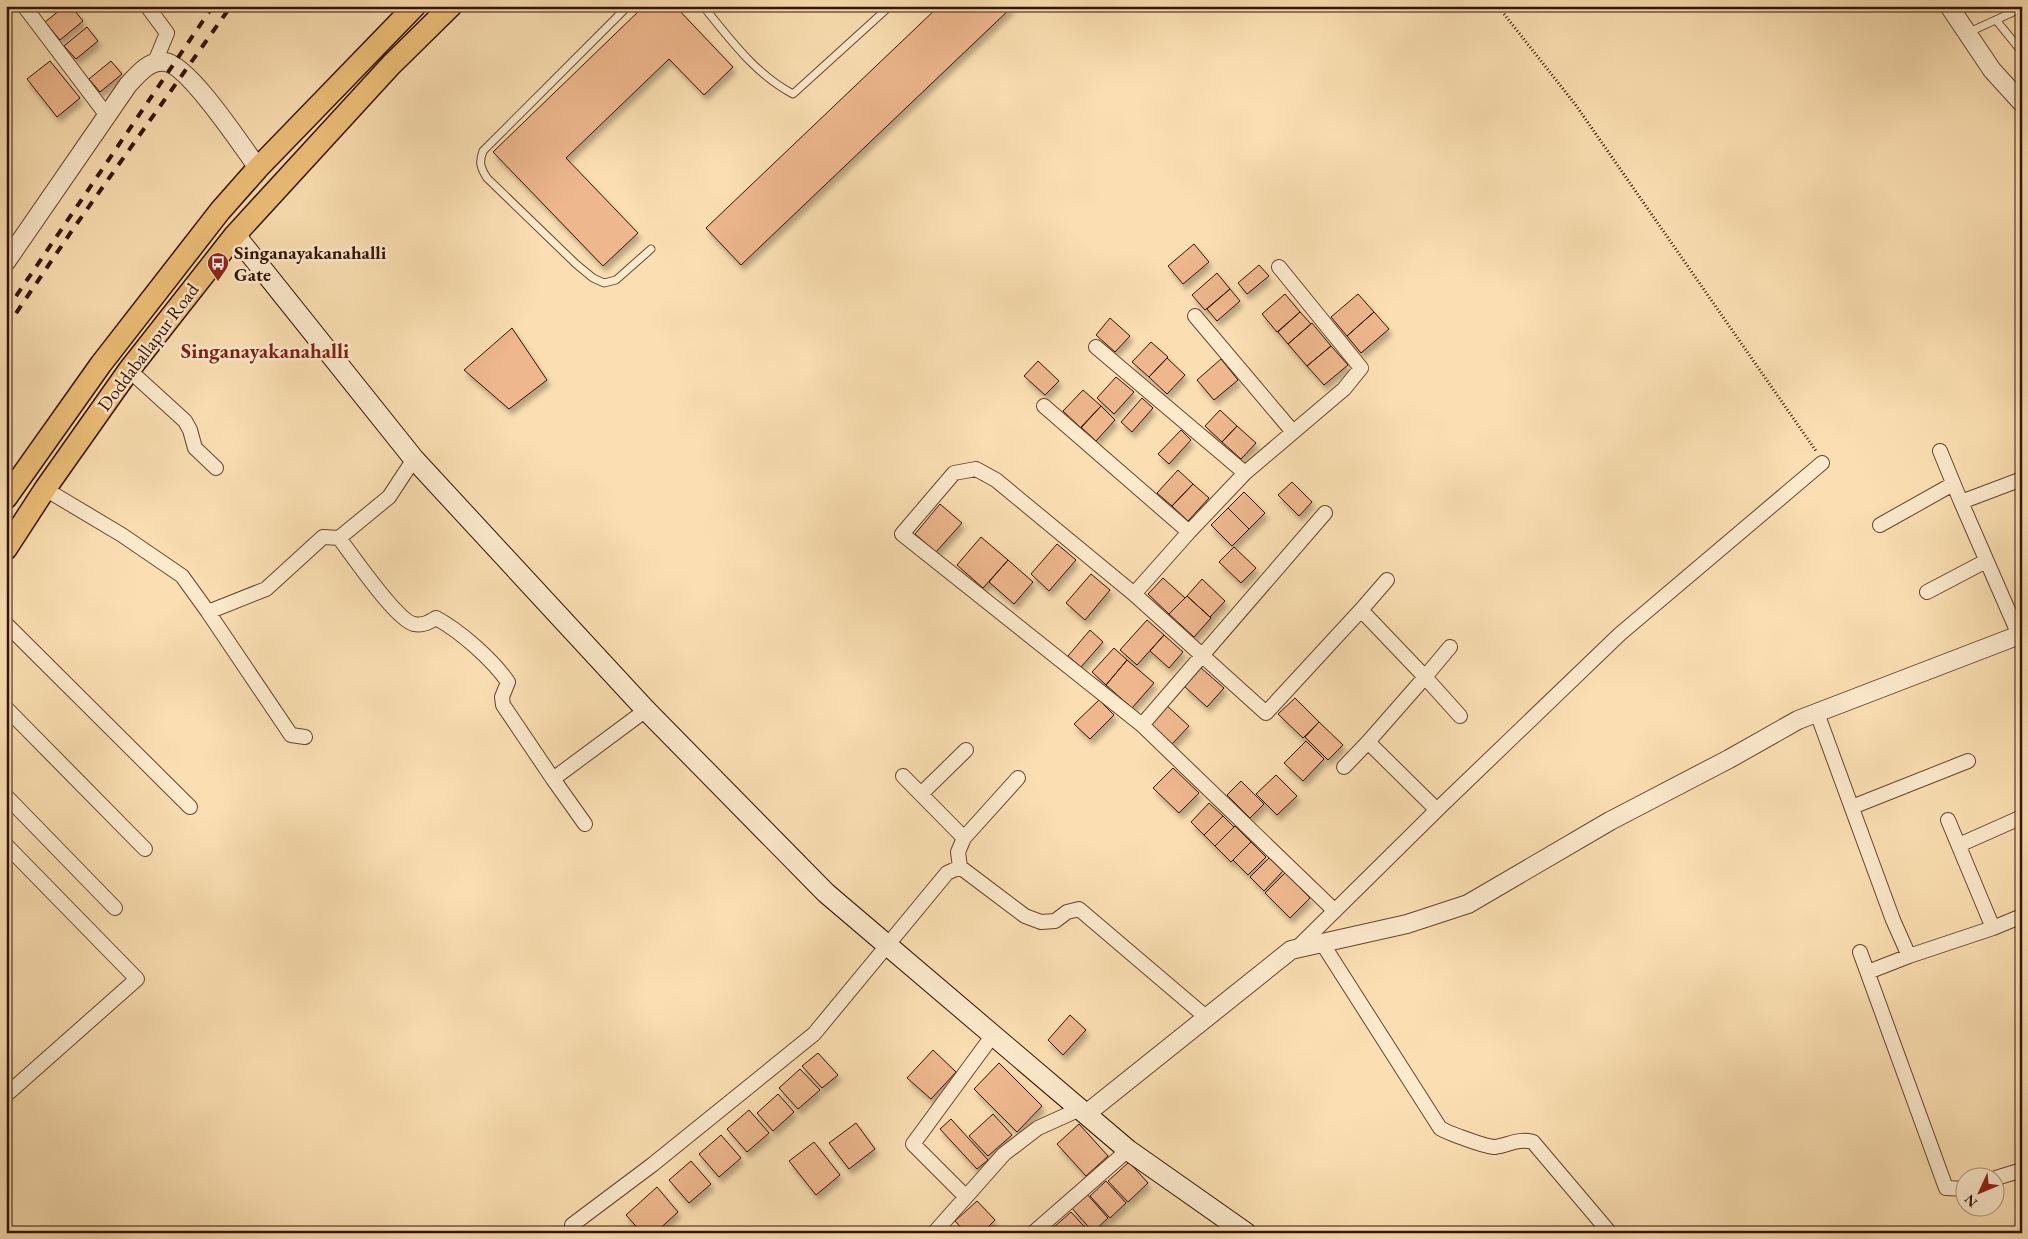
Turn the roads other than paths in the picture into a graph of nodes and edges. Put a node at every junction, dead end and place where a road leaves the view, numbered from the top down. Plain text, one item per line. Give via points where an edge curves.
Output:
1 (24, 6) edge
2 (147, 6) edge
3 (415, 6) edge
4 (451, 6) edge
5 (628, 6) edge
6 (703, 6) edge
7 (890, 6) edge
8 (1949, 6) edge
9 (2022, 8) edge
10 (1996, 20) junction
11 (1967, 33) junction
12 (2022, 52) edge
13 (156, 62) junction
14 (2022, 103) edge
15 (108, 117) junction
16 (258, 168) junction
17 (235, 235) junction
18 (651, 249) dead end
19 (6, 262) edge
20 (1279, 267) dead end
21 (1195, 316) dead end
22 (1096, 347) dead end
23 (129, 370) junction
24 (1044, 406) dead end
25 (1293, 432) junction
26 (1940, 451) dead end
27 (414, 459) junction
28 (1822, 463) road end
29 (216, 468) dead end
30 (1245, 473) junction
31 (2022, 478) edge
32 (1953, 484) junction
33 (46, 488) junction
34 (6, 498) edge
35 (1961, 502) junction
36 (1325, 513) dead end
37 (1880, 525) dead end
38 (1189, 532) junction
39 (339, 538) junction
40 (6, 549) edge
41 (1986, 561) junction
42 (1387, 580) dead end
43 (1927, 592) dead end
44 (1134, 594) junction
45 (1361, 610) junction
46 (208, 612) junction
47 (6, 624) edge
48 (2020, 634) edge
49 (1450, 647) dead end
50 (1203, 654) junction
51 (1425, 677) junction
52 (6, 708) edge
53 (646, 710) junction
54 (1817, 713) junction
55 (1460, 716) dead end
56 (1142, 725) junction
57 (305, 737) dead end
58 (1368, 742) junction
59 (966, 750) dead end
60 (1968, 761) dead end
61 (1344, 767) dead end
62 (903, 776) dead end
63 (1018, 778) dead end
64 (553, 779) junction
65 (921, 794) junction
66 (6, 796) edge
67 (190, 807) dead end
68 (1852, 807) junction
69 (1437, 810) junction
70 (2022, 817) edge
71 (1948, 820) dead end
72 (585, 824) dead end
73 (964, 838) junction
74 (6, 845) edge
75 (1959, 845) junction
76 (145, 849) dead end
77 (960, 867) junction
78 (115, 908) dead end
79 (1336, 911) junction
80 (2022, 916) edge
81 (1993, 928) junction
82 (1322, 944) junction
83 (888, 946) junction
84 (1297, 948) junction
85 (1860, 952) dead end
86 (1909, 956) junction
87 (1868, 972) junction
88 (1206, 1018) junction
89 (993, 1035) junction
90 (6, 1095) edge
91 (1083, 1112) junction
92 (1128, 1150) junction
93 (2022, 1170) edge
94 (2006, 1175) edge
95 (1956, 1188) edge
96 (966, 1197) junction
97 (572, 1225) dead end
98 (934, 1233) edge
99 (1033, 1233) edge
100 (1246, 1233) edge
101 (1610, 1233) edge

1 - 15 street
2 - 13 street via 168,33
3 - 16 main road, Doddaballapur Road
4 - 17 main road, Doddaballapur Road via 391,65
5 - 18 lane via 483,151 479,161 487,178 593,278 604,283 616,280
6 - 7 lane via 760,72 793,94
8 - 11 street
9 - 10 lane
10 - 11 lane
10 - 12 lane
11 - 14 street via 1992,70
13 - 15 street via 128,85
13 - 16 street via 173,64 185,74
15 - 19 street
16 - 34 main road, Doddaballapur Road via 159,288
17 - 23 main road, Doddaballapur Road
17 - 27 main road
20 - 25 street via 1361,368 1344,389
21 - 25 street
22 - 30 street
23 - 29 street via 185,421 195,448
23 - 33 main road, Doddaballapur Road
24 - 38 street
25 - 30 street
26 - 32 street
27 - 39 street via 389,497
27 - 53 main road
28 - 69 street via 1620,634
30 - 38 street
31 - 35 street
32 - 35 street
32 - 37 street
33 - 40 main road, Doddaballapur Road
33 - 46 street via 182,576
35 - 41 street
36 - 50 street
38 - 44 street
39 - 46 street via 323,537 266,589
39 - 64 street via 404,619 423,625 436,618 446,623 503,674 508,682 502,705
41 - 43 street
41 - 48 street
42 - 45 street
44 - 50 street
44 - 56 street via 996,480 976,469 954,474 902,534
45 - 50 street via 1266,713
45 - 51 street
46 - 57 street via 291,736
47 - 67 street
48 - 54 street
49 - 51 street
50 - 56 street
51 - 55 street
51 - 58 street
52 - 76 street
53 - 64 street
53 - 83 main road via 826,893
54 - 68 street
54 - 82 street via 1798,720 1610,821 1468,904 1407,924
56 - 79 street
58 - 61 street
58 - 69 street
59 - 65 street
60 - 68 street
62 - 65 street
63 - 73 street
64 - 72 street
65 - 73 street
66 - 78 street
68 - 86 street
69 - 79 street
70 - 75 street
71 - 75 street
73 - 77 street via 958,852
74 - 90 street via 137,979
75 - 81 street
77 - 83 street via 947,873
77 - 88 street via 1025,916 1042,922 1079,909
79 - 84 street
80 - 81 street
81 - 86 street
82 - 84 street
82 - 101 street via 1440,1128 1485,1146 1494,1147 1517,1140 1533,1142
83 - 89 main road
83 - 97 street via 814,1034 652,1166
84 - 88 street via 1270,965
85 - 87 street
86 - 87 street
87 - 95 street via 1946,1188
88 - 91 street
89 - 91 main road
89 - 96 street via 913,1144
91 - 92 main road
91 - 96 street via 1038,1128 1004,1154
92 - 99 street
92 - 100 main road
93 - 94 street
96 - 98 street

